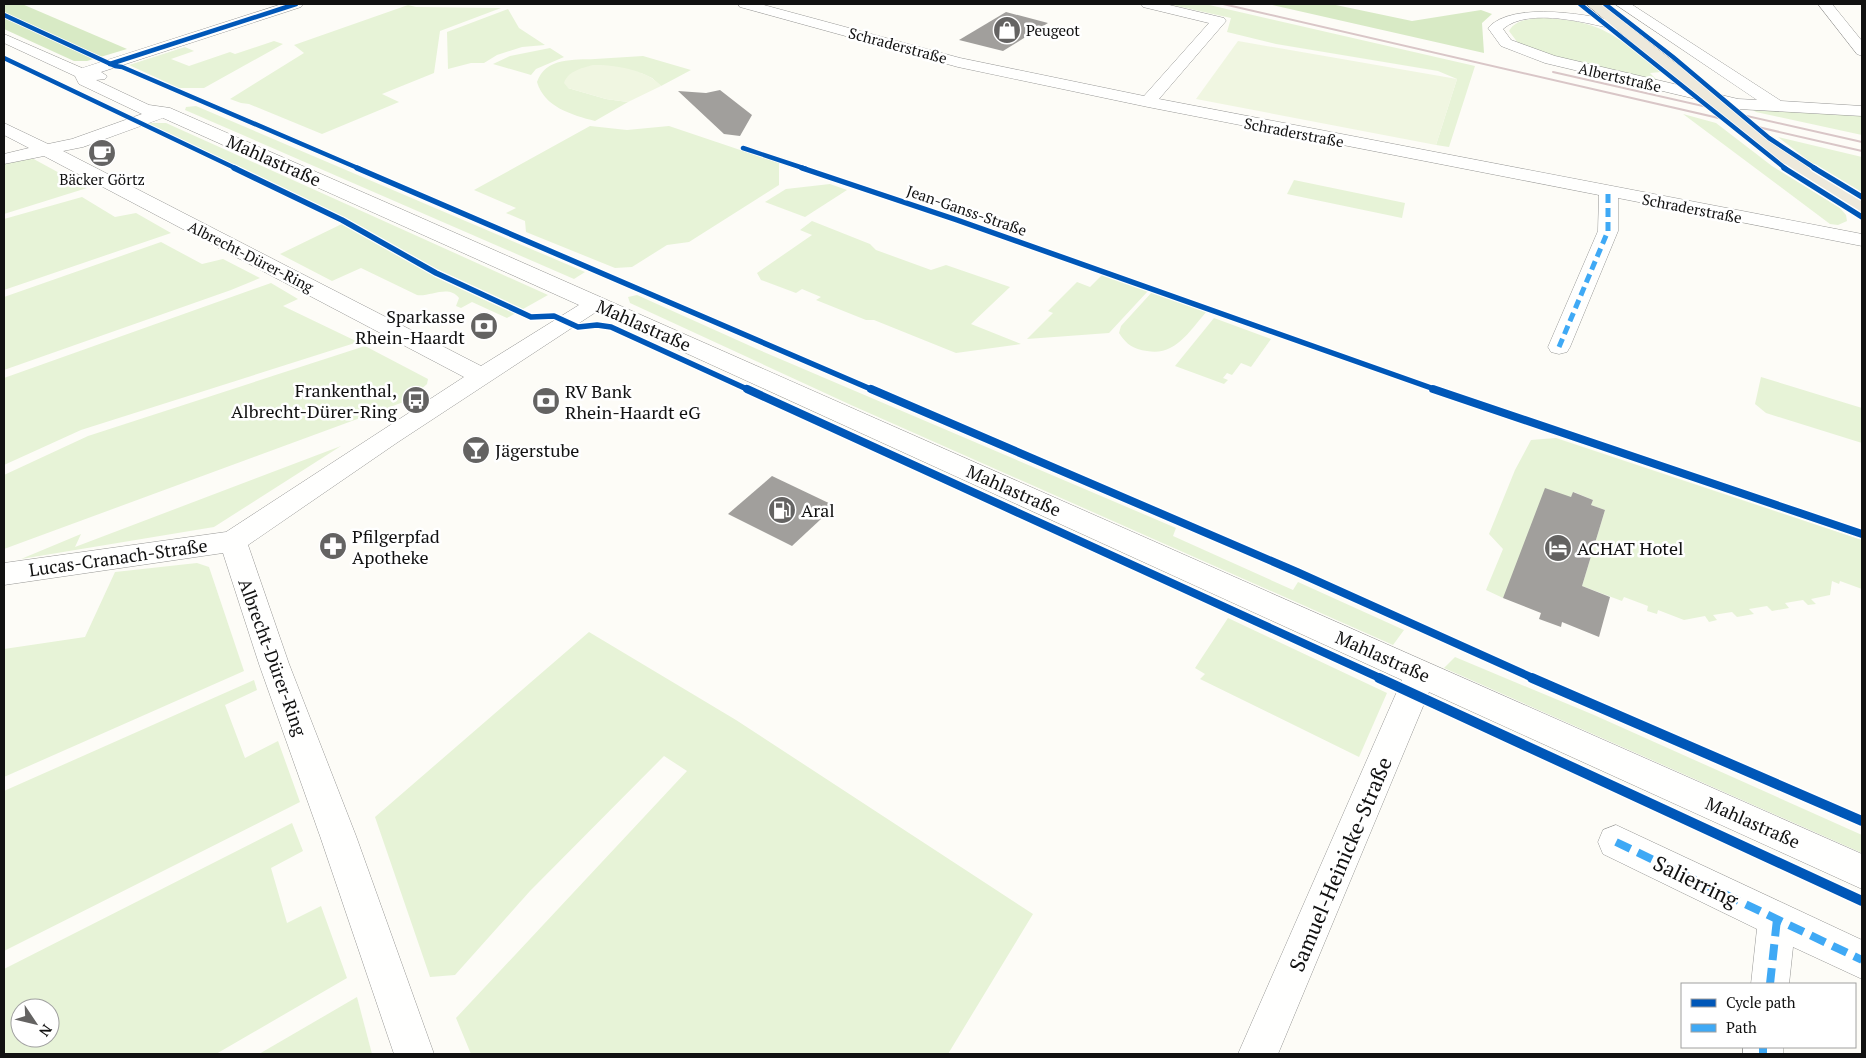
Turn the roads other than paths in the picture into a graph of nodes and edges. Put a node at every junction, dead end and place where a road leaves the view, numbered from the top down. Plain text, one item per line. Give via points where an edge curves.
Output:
1 (296, 4) edge
2 (745, 4) edge
3 (1148, 4) edge
4 (1558, 4) edge
5 (1593, 4) edge
6 (1622, 4) edge
7 (1825, 4) edge
8 (1536, 12) junction
9 (1622, 27) junction
10 (4, 38) edge
11 (1862, 51) edge
12 (81, 73) junction
13 (1750, 87) junction
14 (1148, 102) junction
15 (1780, 108) junction
16 (1862, 111) edge
17 (164, 112) junction
18 (4, 128) edge
19 (47, 150) junction
20 (4, 159) edge
21 (1608, 192) junction
22 (1862, 206) edge
23 (1858, 238) edge
24 (596, 303) junction
25 (1559, 346) dead end
26 (481, 376) junction
27 (233, 541) junction
28 (4, 574) edge
29 (1421, 673) junction
30 (1616, 842) dead end
31 (1862, 872) edge
32 (1777, 919) junction
33 (1862, 960) edge
34 (1770, 983) edge
35 (414, 1054) edge
36 (1258, 1054) edge

1 - 12 street
2 - 14 street, Schraderstraße via 958,62
3 - 14 street via 1219,21
4 - 8 street, Albertstraße
5 - 9 main road
6 - 13 street
7 - 11 street
8 - 9 street, Albertstraße via 1579,16
8 - 15 street, Albertstraße via 1500,20 1495,28 1506,43 1550,60 1738,104
9 - 22 main road, bridge via 1756,135 1822,183
10 - 12 street, Mahlastraße
12 - 17 street, Mahlastraße via 85,81 135,106
13 - 15 street
13 - 16 street, Albertstraße
14 - 21 street, Schraderstraße
15 - 16 street, Albertstraße
17 - 19 street via 77,143
17 - 24 street, Mahlastraße
18 - 19 street, Albrecht-Dürer-Ring
19 - 20 street
19 - 26 street, Albrecht-Dürer-Ring
21 - 23 street, Schraderstraße
21 - 25 street via 1608,231
24 - 26 street
24 - 29 street, Mahlastraße
26 - 27 street
27 - 28 street, Lucas-Cranach-Straße
27 - 35 street, Albrecht-Dürer-Ring
29 - 31 street, Mahlastraße
29 - 36 street, Samuel-Heinicke-Straße
30 - 32 street, Salierring
32 - 33 street, Salierring
32 - 34 street

